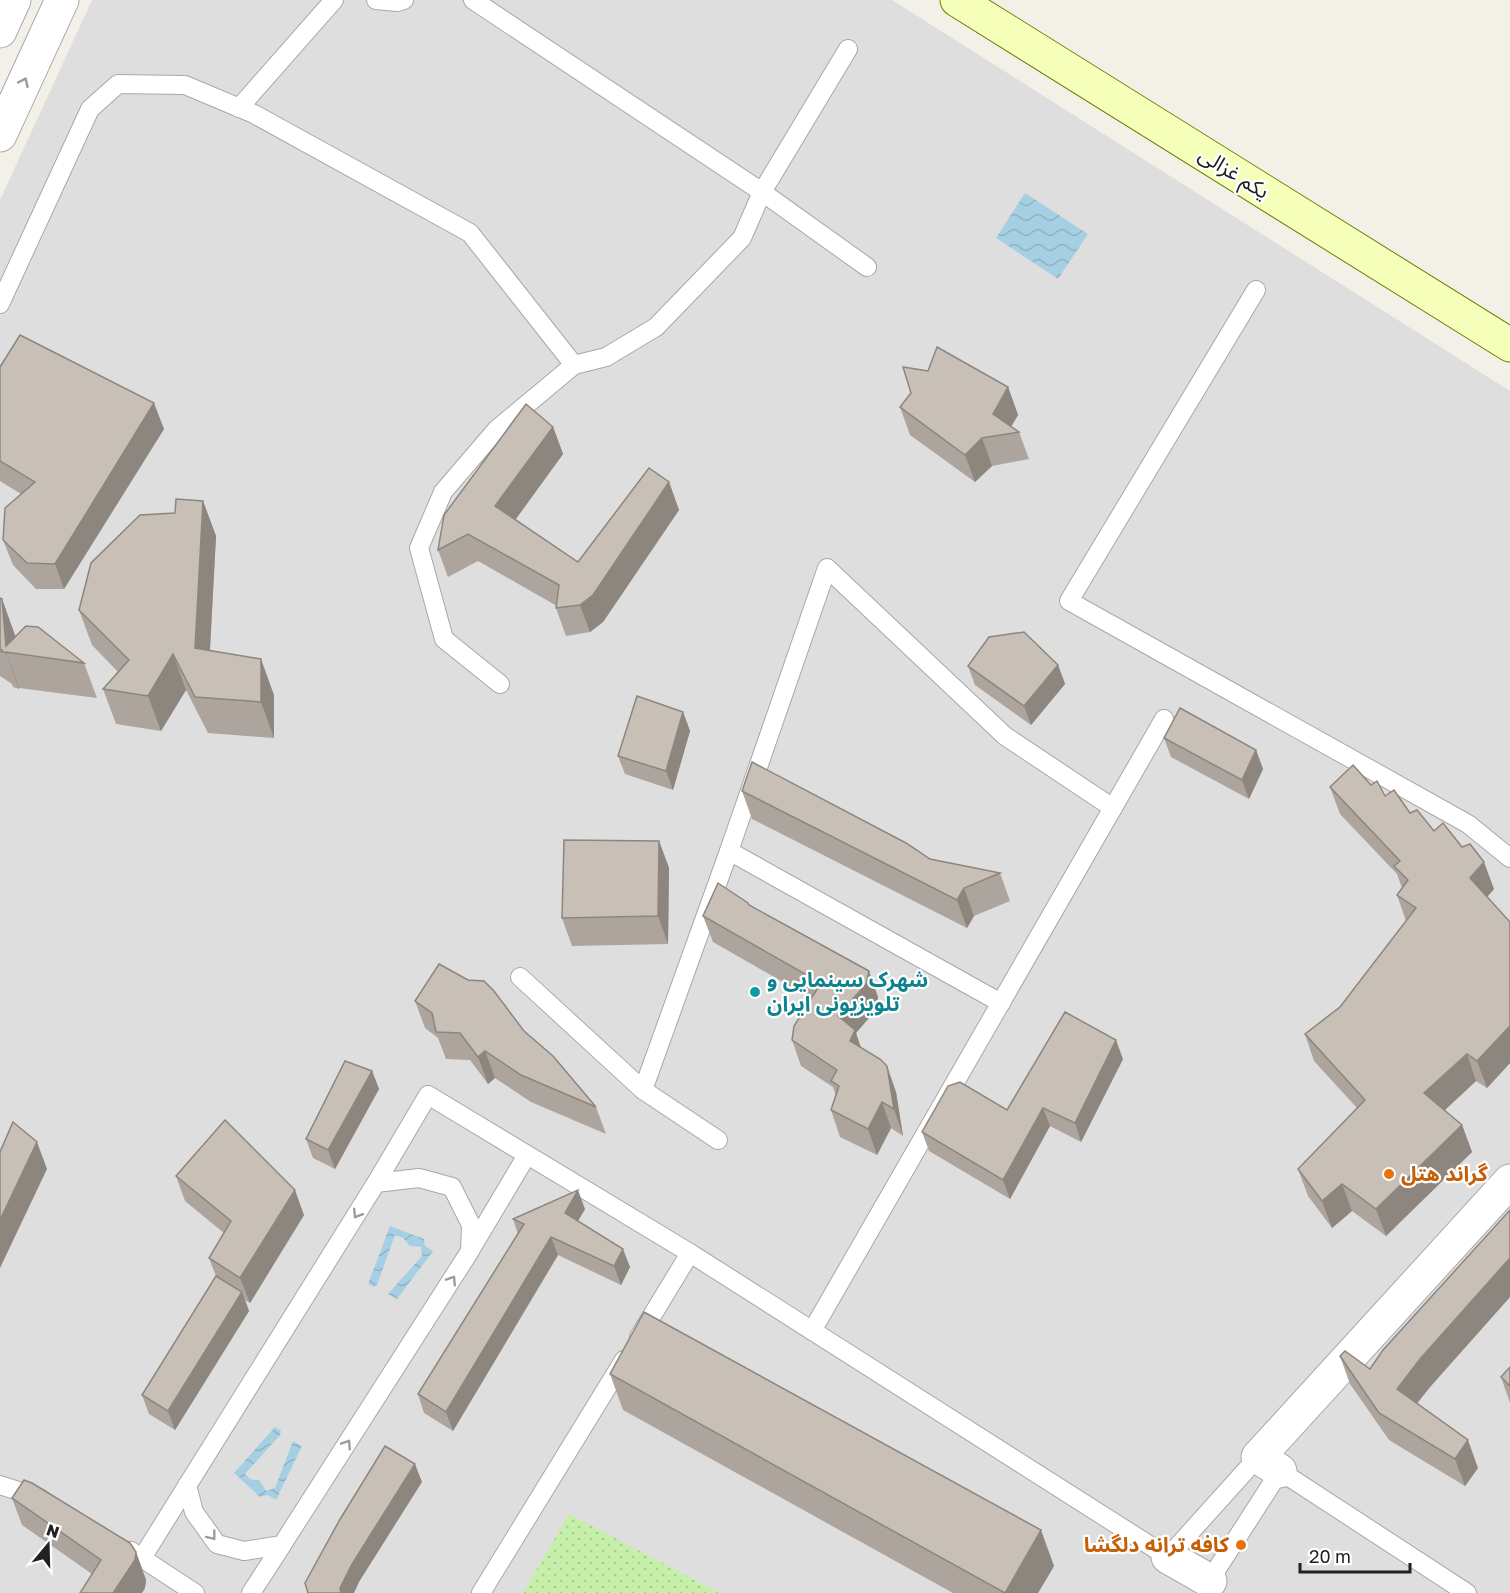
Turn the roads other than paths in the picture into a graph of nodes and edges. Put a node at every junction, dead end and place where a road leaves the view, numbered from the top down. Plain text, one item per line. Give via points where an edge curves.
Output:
1 (14, 0) edge
2 (62, 0) edge
3 (334, 0) edge
4 (376, 0) edge
5 (404, 0) edge
6 (473, 0) edge
7 (957, 0) edge
8 (0, 32) edge
9 (848, 49) dead end
10 (239, 108) junction
11 (0, 135) edge
12 (762, 192) junction
13 (867, 267) dead end
14 (1256, 290) dead end
15 (0, 304) edge
16 (1510, 345) edge
17 (574, 365) junction
18 (500, 684) dead end
19 (1164, 719) dead end
20 (1113, 808) junction
21 (729, 851) junction
22 (1510, 858) edge
23 (520, 977) dead end
24 (1001, 1003) junction
25 (643, 1090) junction
26 (718, 1140) dead end
27 (527, 1155) junction
28 (1510, 1181) edge
29 (376, 1183) junction
30 (470, 1251) junction
31 (690, 1253) junction
32 (812, 1331) junction
33 (1269, 1464) junction
34 (0, 1485) edge
35 (187, 1485) junction
36 (51, 1502) edge
37 (122, 1545) edge
38 (282, 1545) junction
39 (1168, 1557) junction
40 (142, 1558) junction
41 (1206, 1587) edge
42 (195, 1593) edge
43 (251, 1593) edge
44 (481, 1593) edge
45 (1467, 1593) edge

1 - 8 street
11 -> 2 street
3 - 10 lane
4 - 5 lane
6 - 12 lane
7 - 16 street, یکم غزالی
9 - 12 lane
10 - 15 lane via 185,85 118,84 90,109
10 - 17 lane via 470,233
12 - 13 lane
12 - 17 lane via 742,238 656,327 606,357
14 - 22 lane via 1069,601 1468,824
17 - 18 lane via 496,430 443,492 418,548 444,639
19 - 20 lane
20 - 21 lane via 1005,736 827,568
20 - 24 lane
21 - 24 lane
21 - 25 lane
23 - 25 lane
24 - 32 lane
25 - 26 lane
27 - 29 lane via 428,1095
27 - 30 lane
27 - 31 lane
28 - 33 street
29 - 30 lane via 419,1178 452,1187 471,1225
29 -> 35 lane
38 -> 30 lane
31 - 32 lane
31 - 44 lane
32 - 39 lane
33 - 39 lane
33 - 41 lane
33 - 45 lane
34 - 36 lane
35 -> 38 lane via 194,1512 217,1544 244,1551
35 - 40 lane
37 - 40 lane
38 - 43 lane
39 - 41 street
40 - 42 lane

